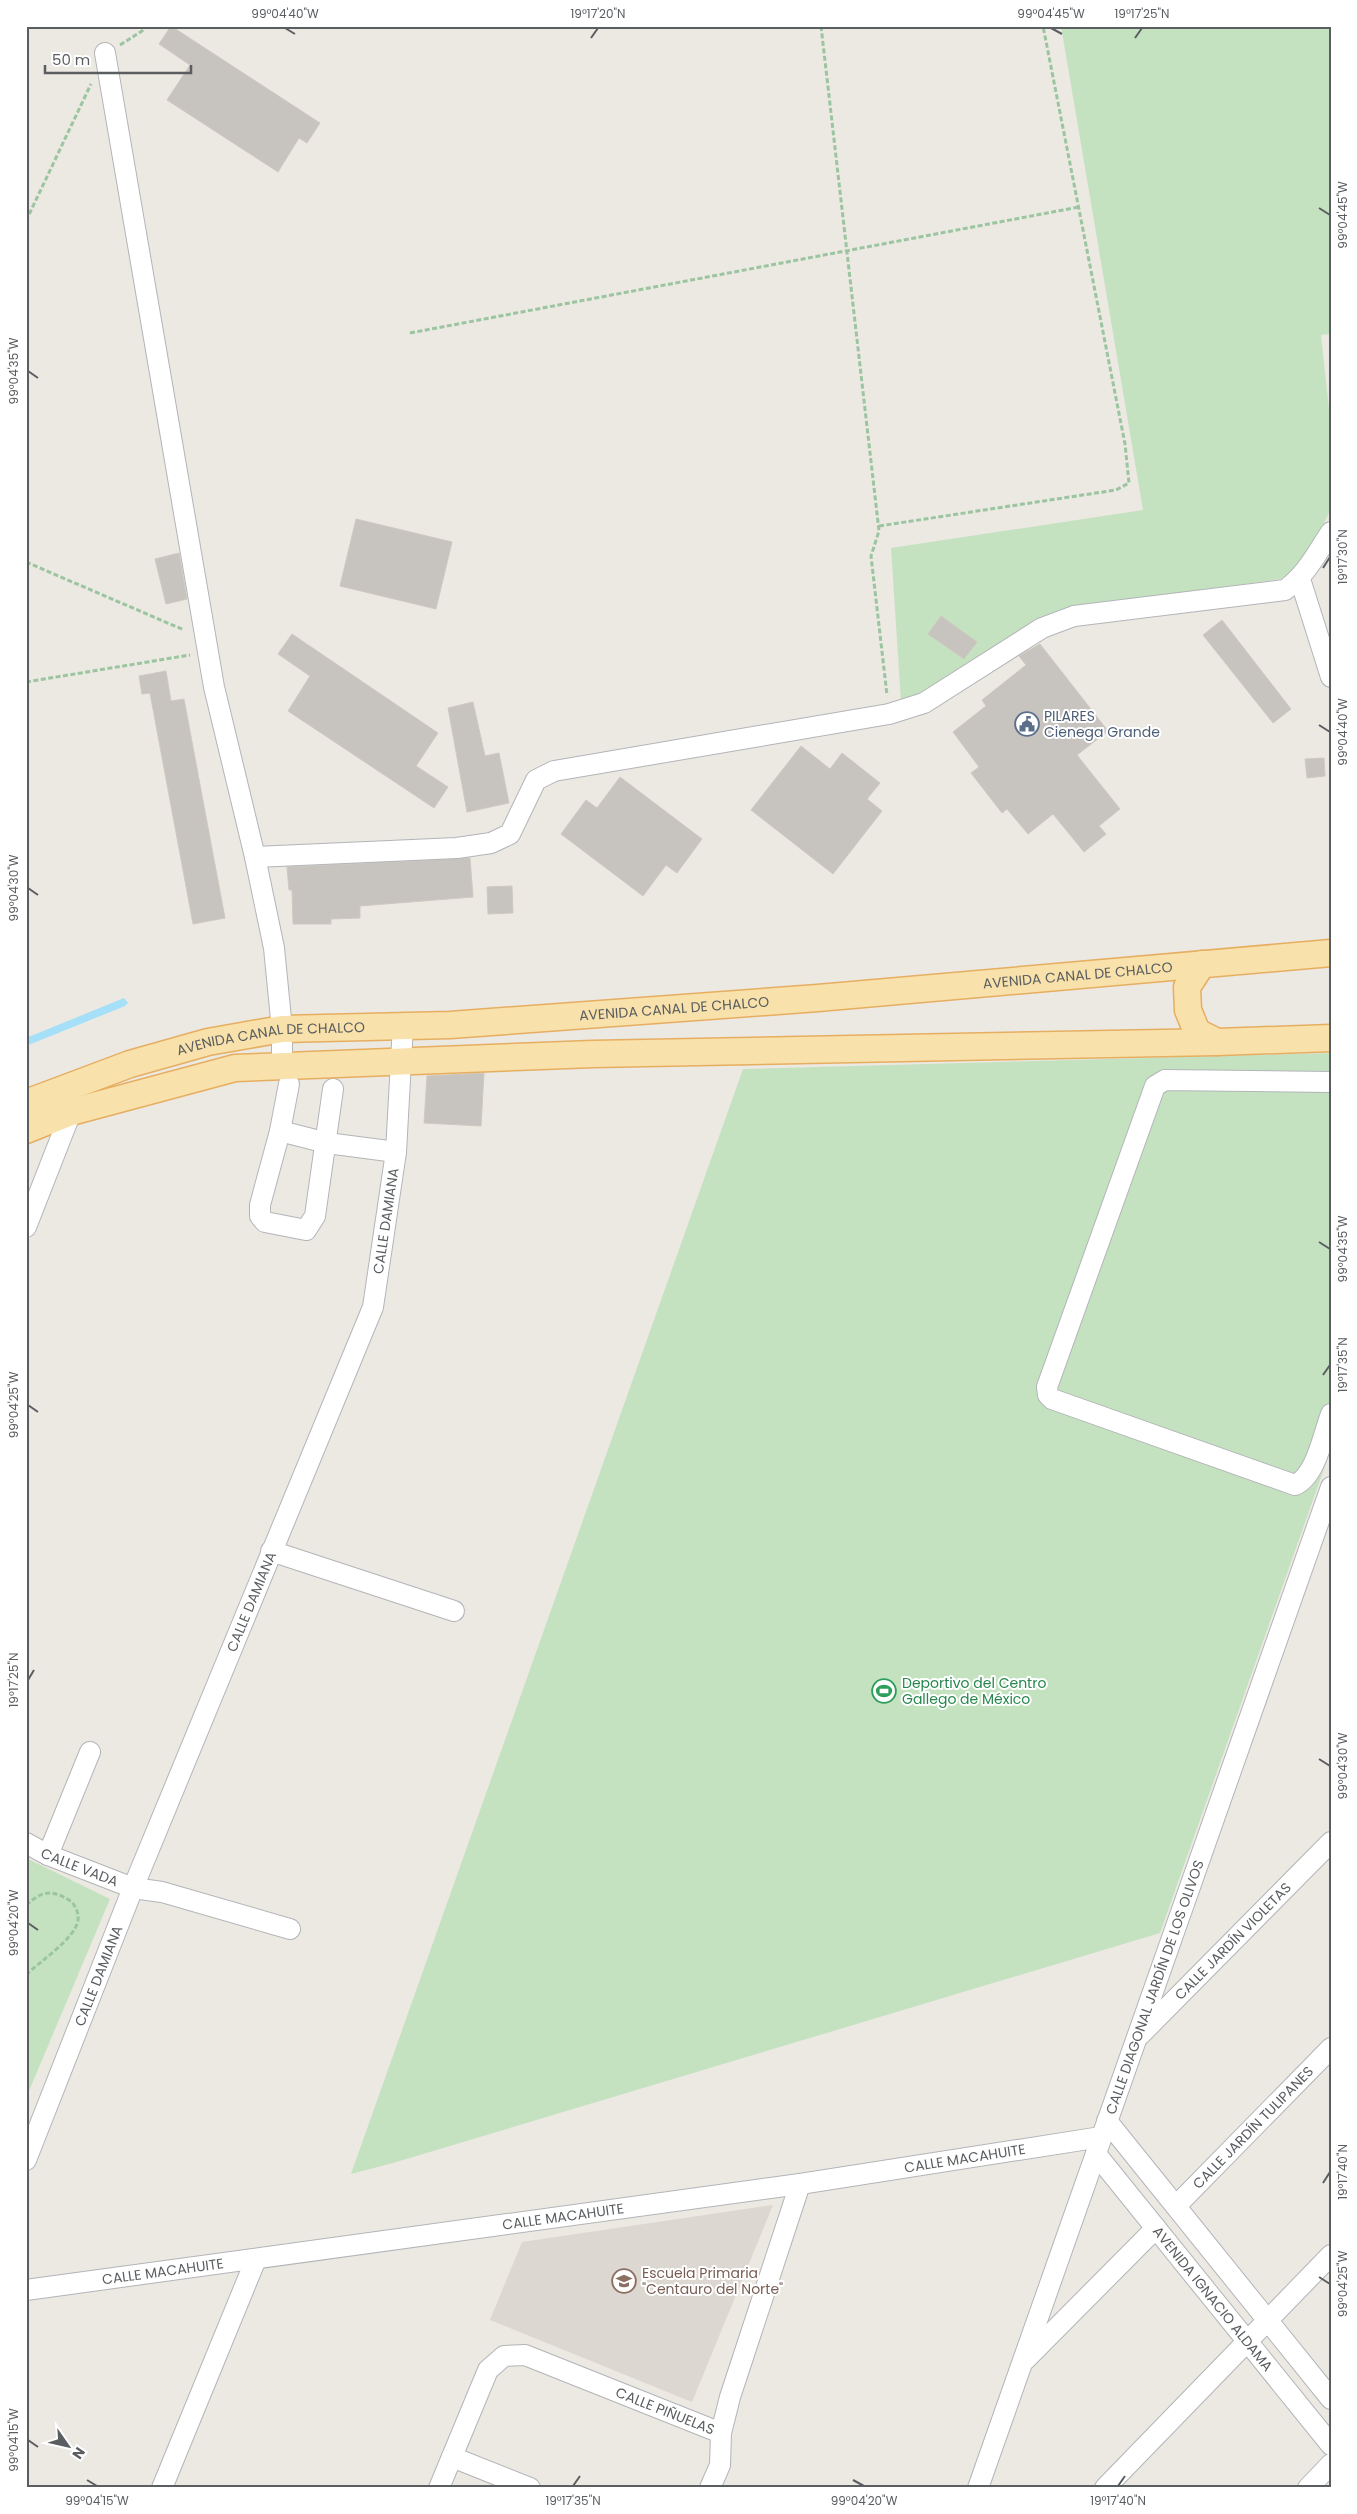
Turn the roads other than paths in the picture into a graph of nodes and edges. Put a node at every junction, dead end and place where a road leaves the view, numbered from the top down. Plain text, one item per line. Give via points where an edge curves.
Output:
1 (105, 53) road end
2 (1331, 532) edge
3 (1300, 579) junction
4 (1331, 677) edge
5 (255, 856) junction
6 (1331, 953) edge
7 (1202, 964) junction
8 (402, 1025) junction
9 (282, 1029) junction
10 (1331, 1038) edge
11 (1217, 1042) junction
12 (400, 1061) junction
13 (286, 1075) junction
14 (1331, 1082) edge
15 (65, 1087) junction
16 (334, 1089) dead end
17 (26, 1103) edge
18 (71, 1112) junction
19 (26, 1130) edge
20 (280, 1131) junction
21 (327, 1143) junction
22 (396, 1152) junction
23 (26, 1227) edge
24 (1331, 1414) edge
25 (1331, 1486) edge
26 (271, 1551) junction
27 (454, 1611) dead end
28 (90, 1752) dead end
29 (1331, 1842) edge
30 (26, 1843) edge
31 (48, 1854) junction
32 (133, 1888) junction
33 (290, 1929) dead end
34 (1136, 2039) junction
35 (1331, 2048) edge
36 (1101, 2137) junction
37 (26, 2160) edge
38 (800, 2184) junction
39 (1176, 2206) junction
40 (1156, 2228) junction
41 (1331, 2256) edge
42 (256, 2260) junction
43 (26, 2290) edge
44 (1267, 2320) junction
45 (1246, 2340) junction
46 (1021, 2365) junction
47 (1331, 2399) edge
48 (721, 2433) junction
49 (1331, 2445) edge
50 (452, 2457) junction
51 (1331, 2464) edge
52 (162, 2488) edge
53 (439, 2488) edge
54 (530, 2488) edge
55 (710, 2488) edge
56 (978, 2488) edge
57 (1105, 2488) edge
58 (1308, 2488) edge

1 - 5 street via 214,687
2 - 3 street
3 - 4 street
3 - 5 street via 1285,590 1074,616 1042,628 924,703 889,714 554,771 536,780 510,834 491,842 457,848
5 - 9 street via 274,948
6 - 7 main road, AVENIDA CANAL DE CHALCO
7 - 8 main road, AVENIDA CANAL DE CHALCO via 808,998 450,1025
7 - 11 main road via 1188,987 1188,1010 1197,1032
8 - 9 main road, AVENIDA CANAL DE CHALCO
8 - 12 street, CALLE DAMIANA
9 - 13 street
9 - 15 main road, AVENIDA CANAL DE CHALCO via 208,1042
10 - 11 main road, AVENIDA CANAL DE CHALCO
11 - 12 main road, AVENIDA CANAL DE CHALCO via 746,1050
12 - 13 main road, AVENIDA CANAL DE CHALCO
12 - 22 street, CALLE DAMIANA
13 - 18 main road, AVENIDA CANAL DE CHALCO via 234,1068
13 - 20 street
14 - 24 street via 1165,1080 1155,1086 1047,1386 1052,1399 1295,1485 1304,1481 1310,1472
15 - 17 main road, AVENIDA CANAL DE CHALCO
15 - 18 street
16 - 21 street
18 - 19 main road, AVENIDA CANAL DE CHALCO
18 - 23 street
20 - 21 street
20 - 21 street via 260,1205 260,1216 265,1222 306,1230 311,1225
21 - 22 street
22 - 26 street, CALLE DAMIANA via 373,1307
25 - 34 street, CALLE DIAGONAL JARDÍN DE LOS OLIVOS
26 - 27 street
26 - 32 street, CALLE DAMIANA
28 - 31 street
29 - 34 street, CALLE JARDÍN VIOLETAS
30 - 31 street, CALLE VADA
31 - 32 street, CALLE VADA
32 - 33 street, CALLE VADA via 162,1892
32 - 37 street, CALLE DAMIANA
34 - 36 street, CALLE DIAGONAL JARDÍN DE LOS OLIVOS
35 - 39 street, CALLE JARDÍN TULIPANES
36 - 38 street, CALLE MACAHUITE
36 - 39 street, AVENIDA IGNACIO ALDAMA
36 - 40 street, AVENIDA IGNACIO ALDAMA
36 - 46 street, CALLE DIAGONAL JARDÍN DE LOS OLIVOS
38 - 42 street, CALLE MACAHUITE
38 - 48 street, CALLE PIÑUELAS
39 - 44 street, AVENIDA IGNACIO ALDAMA
40 - 45 street, AVENIDA IGNACIO ALDAMA
40 - 46 street
41 - 44 street
42 - 43 street, CALLE MACAHUITE
42 - 52 street
44 - 45 street
44 - 47 street, AVENIDA IGNACIO ALDAMA
45 - 49 street, AVENIDA IGNACIO ALDAMA
45 - 57 street
46 - 56 street, CALLE DIAGONAL JARDÍN DE LOS OLIVOS
48 - 50 street, CALLE PIÑUELAS via 525,2355 504,2356 488,2370
48 - 55 street via 720,2465
50 - 53 street, CALLE PIÑUELAS
50 - 54 street
51 - 58 street

